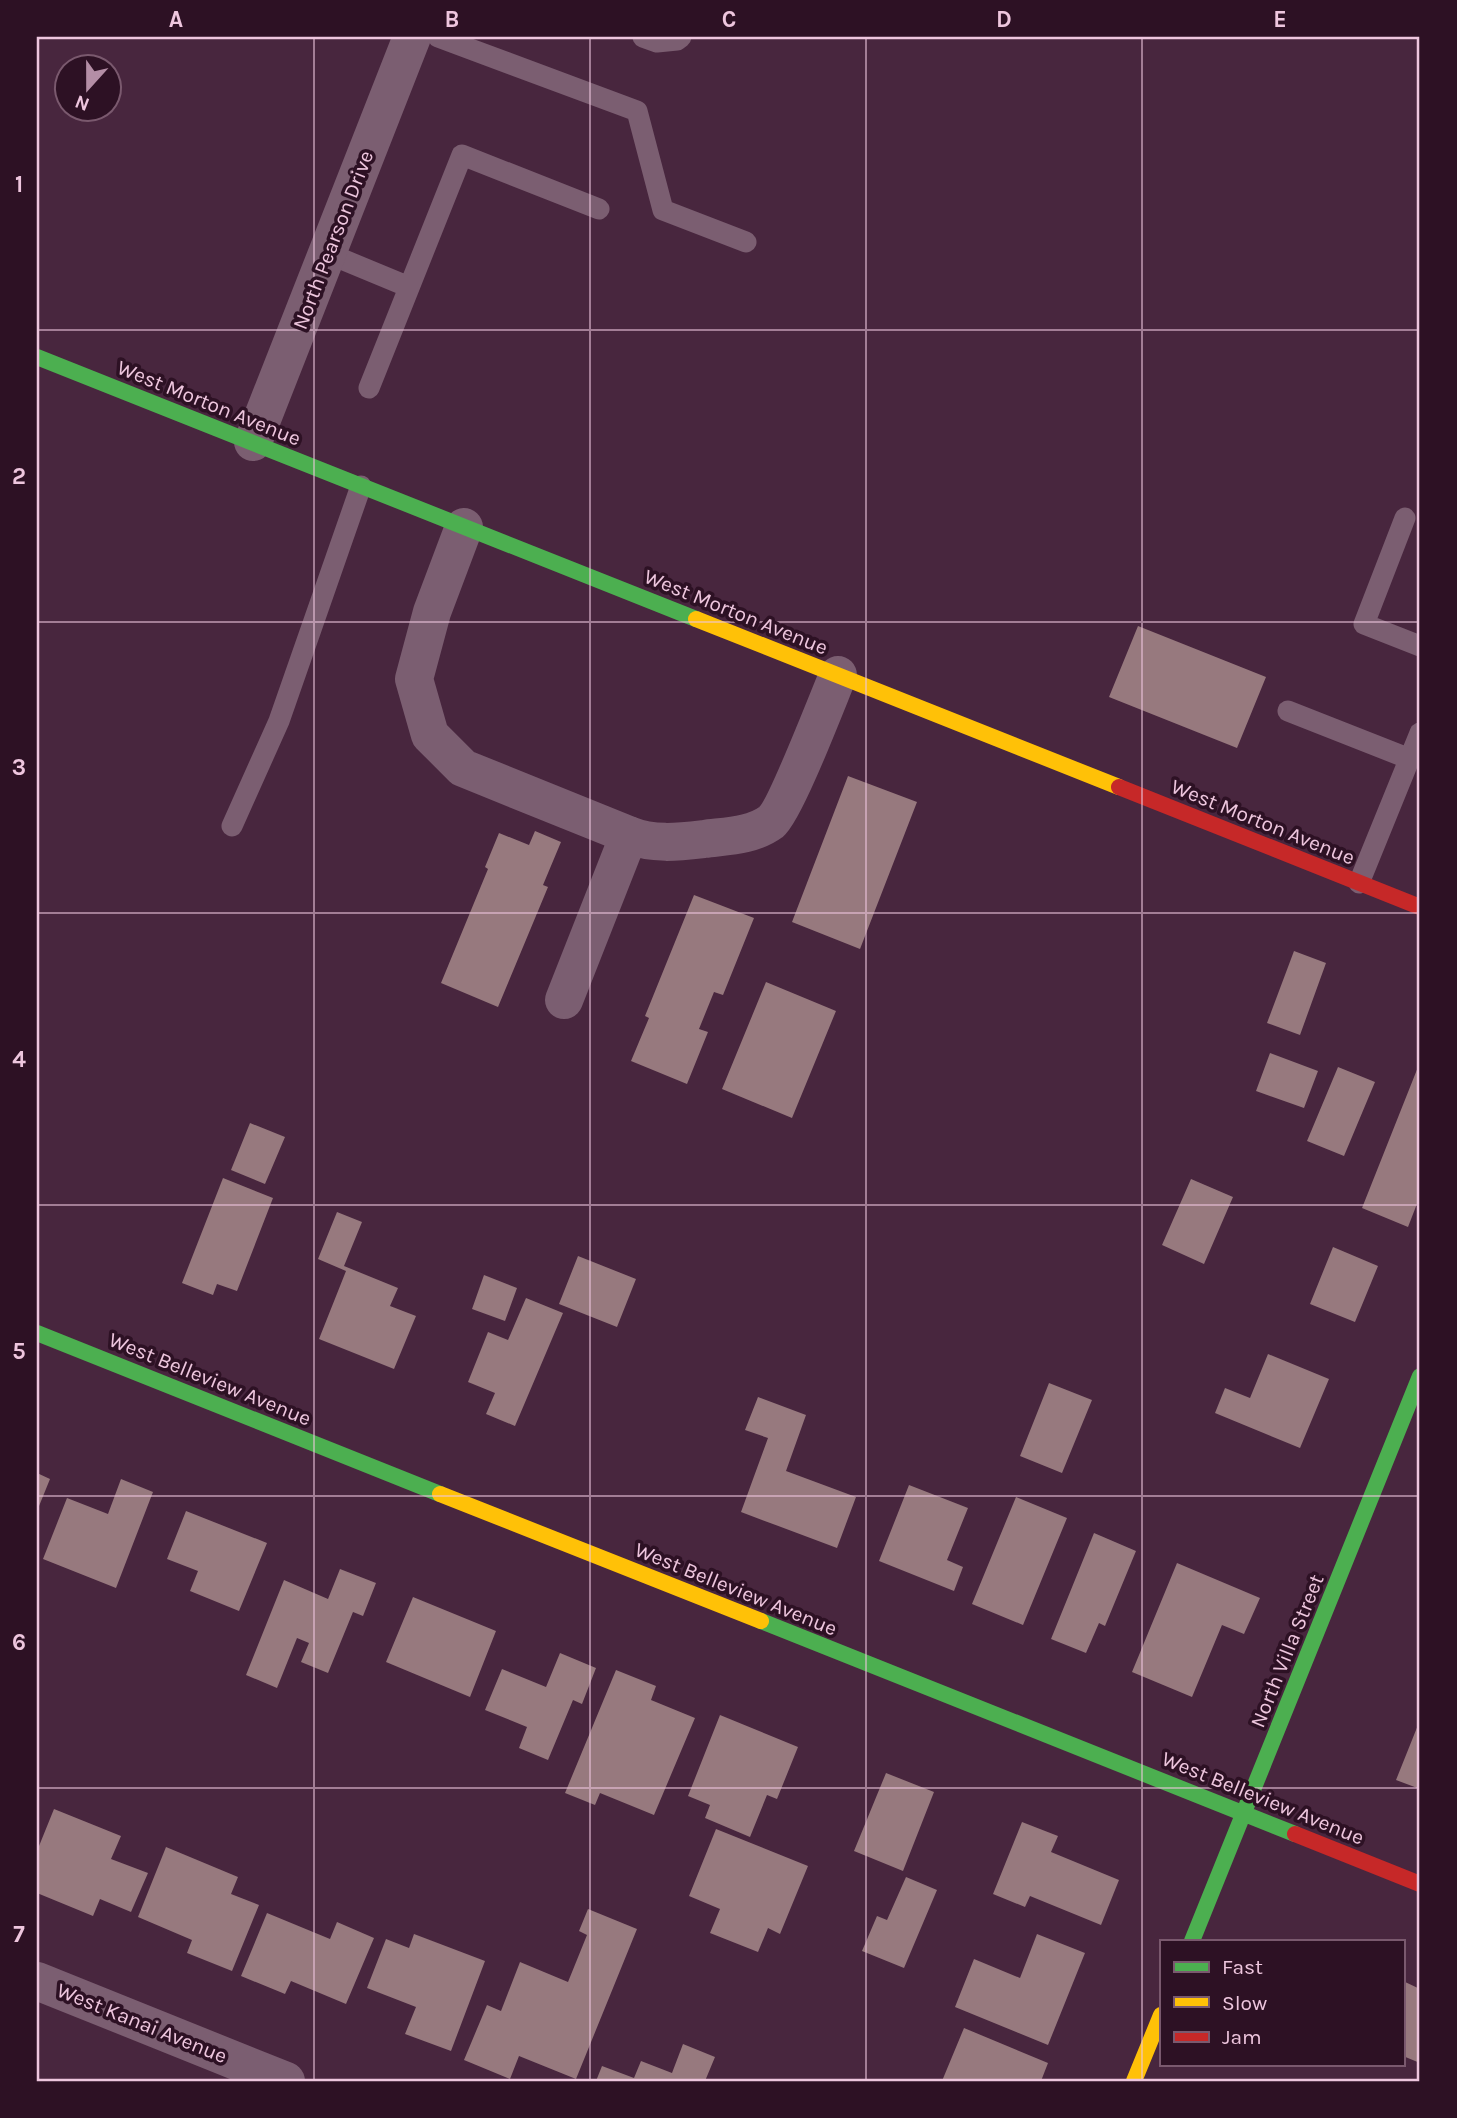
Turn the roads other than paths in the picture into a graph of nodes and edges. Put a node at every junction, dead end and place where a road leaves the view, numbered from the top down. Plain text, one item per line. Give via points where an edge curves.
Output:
1 (412, 37) edge
2 (438, 37) edge
3 (643, 37) edge
4 (681, 37) edge
5 (599, 209) dead end
6 (746, 242) dead end
7 (327, 253) junction
8 (409, 287) junction
9 (37, 357) edge
10 (369, 388) dead end
11 (253, 442) junction
12 (361, 486) junction
13 (1405, 518) dead end
14 (464, 527) junction
15 (1420, 646) edge
16 (838, 675) junction
17 (1287, 711) dead end
18 (1420, 733) edge
19 (1410, 758) junction
20 (232, 826) dead end
21 (629, 835) junction
22 (1359, 883) junction
23 (1420, 907) edge
24 (564, 1000) dead end
25 (37, 1333) edge
26 (1420, 1376) edge
27 (1244, 1814) junction
28 (1420, 1884) edge
29 (1192, 1940) edge
30 (37, 1981) edge
31 (1160, 2017) edge
32 (286, 2081) edge
33 (1134, 2081) edge

1 - 7 street, North Pearson Drive
2 - 6 lane via 637,111 663,211
3 - 4 lane via 657,42
5 - 8 lane via 462,155
7 - 8 lane
7 - 11 street, North Pearson Drive
8 - 10 lane
9 - 11 street, West Morton Avenue
11 - 12 street, West Morton Avenue
12 - 14 street, West Morton Avenue
12 - 20 lane via 279,721
13 - 15 lane via 1364,624
14 - 16 street, West Morton Avenue
14 - 21 street via 432,612 414,679 429,735 463,768
16 - 21 street via 774,821 754,832 682,842 644,841
16 - 22 street, West Morton Avenue
17 - 19 lane
18 - 19 lane
19 - 22 lane
21 - 24 street
22 - 23 street, West Morton Avenue
25 - 27 street, West Belleview Avenue
26 - 27 street, North Villa Street
27 - 28 street, West Belleview Avenue
27 - 29 street, North Villa Street
30 - 32 street, West Kanai Avenue
31 - 33 street

